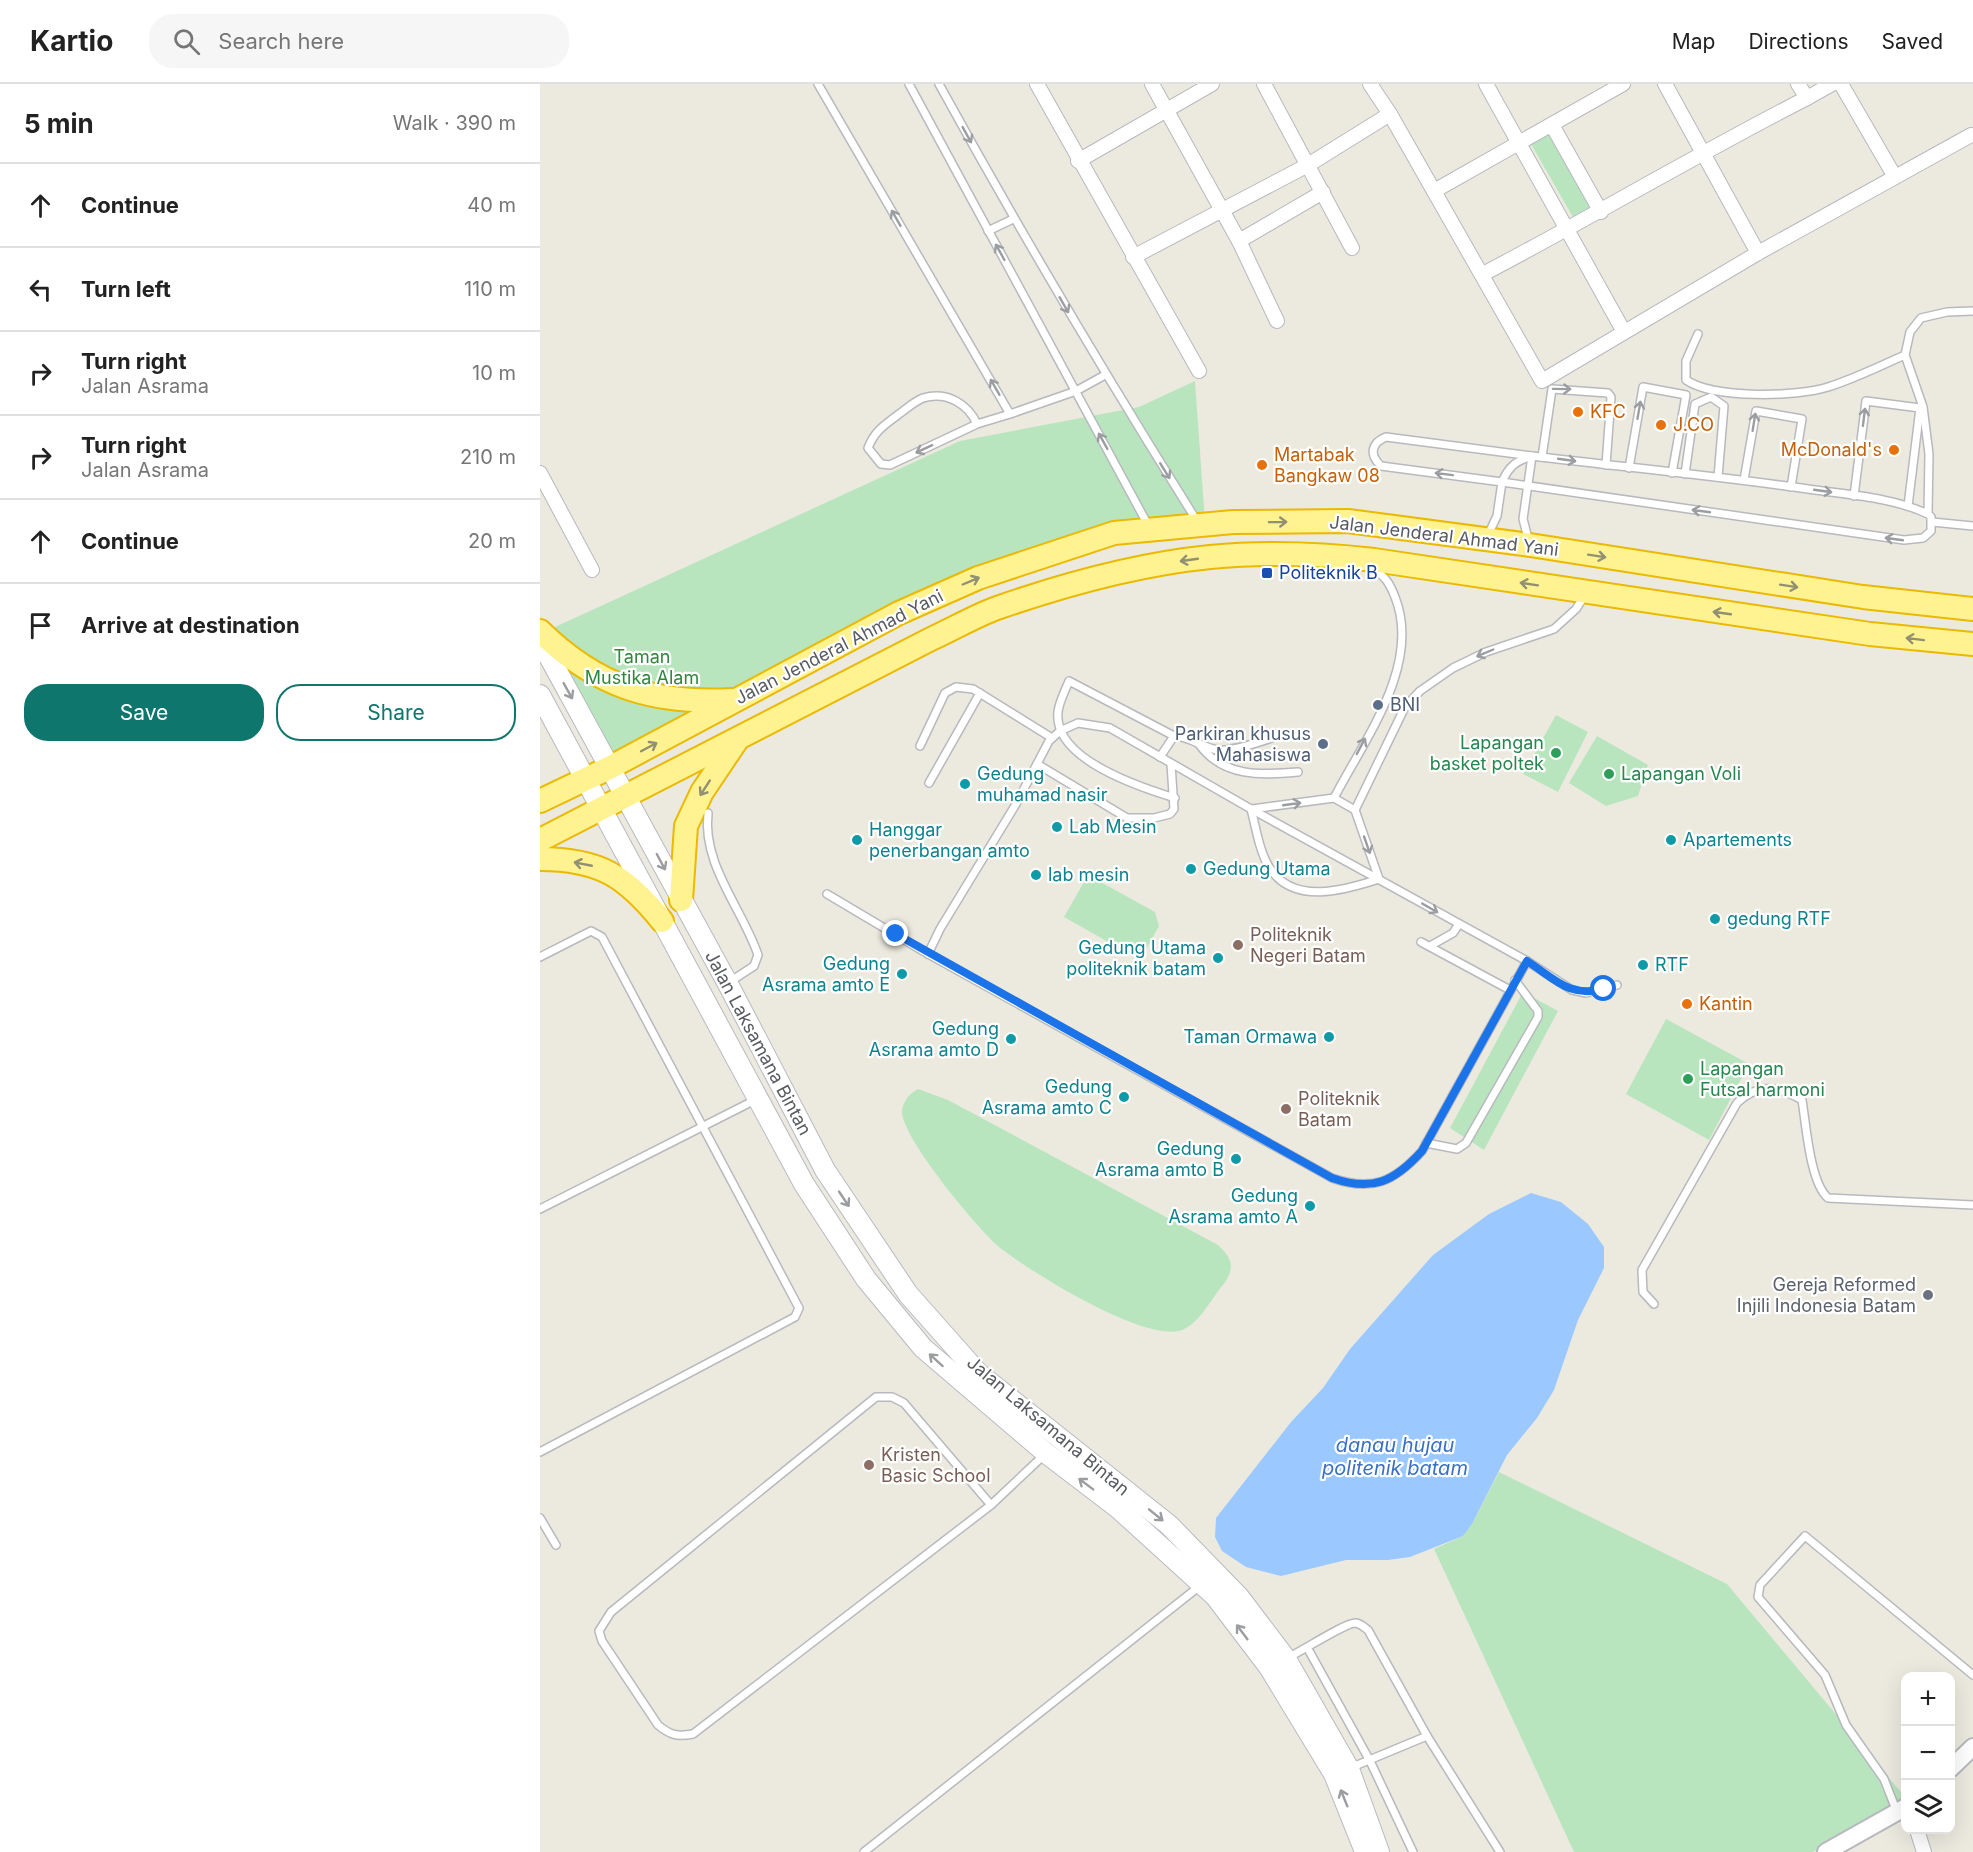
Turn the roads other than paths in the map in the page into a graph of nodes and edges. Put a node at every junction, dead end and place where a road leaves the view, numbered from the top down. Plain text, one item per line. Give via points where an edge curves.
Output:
1 (818, 84) edge
2 (909, 84) edge
3 (939, 84) edge
4 (1037, 84) edge
5 (1152, 84) edge
6 (1212, 84) edge
7 (1264, 84) edge
8 (1370, 84) edge
9 (1486, 84) edge
10 (1623, 84) edge
11 (1665, 84) edge
12 (1798, 84) edge
13 (1832, 84) edge
14 (1841, 84) edge
15 (1807, 98) junction
16 (1167, 110) junction
17 (1390, 114) junction
18 (1552, 125) junction
19 (1971, 135) dead end
20 (1520, 143) junction
21 (1701, 152) junction
22 (1078, 161) junction
23 (1308, 165) junction
24 (1895, 177) junction
25 (1434, 190) junction
26 (1323, 192) junction
27 (1221, 212) junction
28 (1601, 212) junction
29 (1013, 219) junction
30 (1566, 230) junction
31 (988, 231) junction
32 (1239, 241) junction
33 (1352, 248) dead end
34 (1758, 253) junction
35 (1133, 257) junction
36 (1483, 274) junction
37 (1973, 311) edge
38 (1277, 321) dead end
39 (1624, 332) junction
40 (1698, 334) dead end
41 (1905, 355) junction
42 (1199, 371) dead end
43 (1105, 375) junction
44 (1076, 391) junction
45 (1010, 414) junction
46 (977, 424) junction
47 (1532, 456) junction
48 (1542, 457) junction
49 (1606, 465) junction
50 (1629, 468) junction
51 (540, 473) edge
52 (1672, 473) junction
53 (1686, 474) junction
54 (1718, 477) junction
55 (1744, 480) junction
56 (1502, 482) junction
57 (1528, 485) junction
58 (1791, 487) junction
59 (1854, 496) junction
60 (1908, 506) junction
61 (1928, 514) junction
62 (1233, 522) junction
63 (1932, 522) junction
64 (1199, 524) junction
65 (1973, 526) edge
66 (1151, 530) junction
67 (1486, 539) junction
68 (1530, 545) junction
69 (1234, 556) junction
70 (1349, 557) junction
71 (592, 570) dead end
72 (1586, 593) junction
73 (1973, 609) edge
74 (540, 632) edge
75 (540, 640) edge
76 (1973, 644) edge
77 (980, 693) junction
78 (540, 695) edge
79 (735, 699) junction
80 (1062, 730) junction
81 (1287, 733) dead end
82 (1174, 736) junction
83 (1052, 738) junction
84 (738, 739) junction
85 (1199, 744) junction
86 (920, 746) dead end
87 (1160, 757) junction
88 (1037, 764) junction
89 (1171, 764) junction
90 (611, 767) junction
91 (1298, 772) dead end
92 (585, 781) junction
93 (929, 783) dead end
94 (624, 795) junction
95 (1175, 798) junction
96 (1334, 798) junction
97 (540, 801) edge
98 (599, 807) junction
99 (1251, 809) junction
100 (1355, 810) junction
101 (708, 813) dead end
102 (540, 840) edge
103 (540, 859) edge
104 (1379, 879) junction
105 (827, 894) dead end
106 (681, 900) junction
107 (662, 921) junction
108 (1459, 924) junction
109 (1421, 942) dead end
110 (1430, 946) junction
111 (928, 954) junction
112 (540, 957) edge
113 (1527, 961) junction
114 (1515, 980) junction
115 (728, 984) junction
116 (1617, 985) dead end
117 (1510, 990) junction
118 (758, 1099) junction
119 (703, 1128) junction
120 (1426, 1143) junction
121 (825, 1170) junction
122 (804, 1184) junction
123 (1973, 1205) edge
124 (540, 1209) edge
125 (1654, 1304) dead end
126 (540, 1452) edge
127 (1046, 1453) junction
128 (991, 1505) junction
129 (540, 1518) edge
130 (556, 1545) dead end
131 (1203, 1583) junction
132 (1308, 1649) junction
133 (1277, 1663) junction
134 (1973, 1675) edge
135 (1427, 1736) junction
136 (1973, 1747) edge
137 (1370, 1761) junction
138 (1955, 1764) edge
139 (1342, 1771) junction
140 (1901, 1810) edge
141 (1918, 1834) edge
142 (864, 1852) edge
143 (1365, 1852) edge
144 (1379, 1852) edge
145 (1413, 1852) edge
146 (1500, 1852) edge
147 (1826, 1852) edge
148 (1924, 1852) edge

45 -> 1 lane
2 - 31 lane
3 -> 29 lane
4 - 22 street
5 - 16 street
6 - 16 street
7 - 23 street
8 - 17 street
9 - 20 street
10 - 18 street
11 - 21 street
12 - 15 street
13 - 15 street
14 - 24 street
15 - 21 street
16 - 22 street
16 - 27 street
17 - 23 street
17 - 25 street
18 - 20 street
18 - 28 street
19 - 24 street
20 - 25 street
20 - 30 street
21 - 28 street
21 - 34 street
22 - 35 street
23 - 26 street
23 - 27 street
24 - 34 street
25 - 36 street
26 - 32 street
26 - 33 street
27 - 32 street
27 - 35 street
28 - 30 street
29 - 31 lane
29 -> 43 lane
30 - 36 street
30 - 39 street
44 -> 31 lane
32 - 38 street
34 - 39 street
35 - 42 street
36 - 39 street via 1542,381
37 - 41 lane via 1921,318 1910,332
40 - 41 lane via 1686,361 1686,380 1695,386 1735,393 1826,388
41 - 61 lane via 1923,407 1929,454
43 - 44 lane
43 -> 64 lane
44 - 45 lane
66 -> 44 lane
45 - 46 lane
46 -> 46 lane via 890,465 881,464 868,447 874,432 921,398 935,396 960,402 971,411
47 - 48 lane
47 - 56 lane via 1513,465
56 -> 47 lane via 1381,466 1374,460 1372,450 1377,441 1386,437
47 - 57 lane
48 -> 49 lane
48 -> 49 lane via 1552,389 1608,393 1611,397
49 - 50 lane
50 - 52 lane
50 -> 52 lane via 1643,387 1686,395
51 - 71 street
52 - 53 lane
53 - 54 lane
53 - 54 lane via 1695,404 1711,398 1722,402 1725,409
54 - 55 lane
55 - 58 lane
55 -> 58 lane via 1756,411 1802,419
56 - 57 lane
56 - 67 lane via 1497,516
63 -> 57 lane via 1931,531 1923,538 1904,540
57 - 68 lane via 1523,519
58 -> 59 lane
59 - 60 lane
59 -> 60 lane via 1866,400 1920,408
60 - 61 lane
61 - 63 lane
62 - 64 highway, Jalan Jenderal Ahmad Yani
62 -> 67 highway, Jalan Jenderal Ahmad Yani via 1348,520
62 - 69 highway via 1226,537
63 - 65 lane
64 - 66 highway, Jalan Jenderal Ahmad Yani
79 -> 66 highway, Jalan Jenderal Ahmad Yani via 899,613 978,578 1114,533
67 - 68 highway, Jalan Jenderal Ahmad Yani
68 -> 73 highway, Jalan Jenderal Ahmad Yani via 1852,596
69 - 70 highway, Jalan Jenderal Ahmad Yani
69 -> 84 highway, Jalan Jenderal Ahmad Yani via 1164,563 996,609
72 -> 70 highway, Jalan Jenderal Ahmad Yani
96 -> 70 lane via 1391,688 1400,663 1402,634 1399,608 1389,584 1380,573
76 -> 72 highway, Jalan Jenderal Ahmad Yani via 1870,634
72 -> 100 lane via 1576,609 1554,629 1486,652 1453,668 1420,691 1406,707
74 - 79 highway via 592,674 638,693 691,700
75 -> 90 main road, Jalan Laksamana Bintan
77 - 83 lane
77 - 86 lane via 963,686 945,693
77 - 93 lane
78 - 92 main road, Jalan Laksamana Bintan
90 -> 79 highway, Jalan Jenderal Ahmad Yani
80 - 82 lane via 1057,714 1069,681
80 - 83 lane
80 - 87 lane via 1078,723 1110,728
80 - 95 lane via 1068,746 1086,759 1137,787
81 - 85 lane via 1221,750
82 - 85 lane via 1184,736
82 - 87 lane
83 - 88 lane
84 - 94 highway, Jalan Jenderal Ahmad Yani
84 -> 106 highway via 689,818 682,849
85 - 91 lane via 1217,761 1247,774
87 - 89 lane
88 - 95 lane via 1127,818 1155,819 1170,814
88 - 111 lane
89 - 95 lane
89 - 99 lane
90 - 92 highway, Jalan Jenderal Ahmad Yani
90 - 94 main road, Jalan Laksamana Bintan
92 - 97 highway, Jalan Jenderal Ahmad Yani
92 - 98 main road, Jalan Laksamana Bintan
94 - 98 highway, Jalan Jenderal Ahmad Yani
94 -> 106 main road, Jalan Laksamana Bintan
99 -> 96 lane
96 - 100 lane
98 - 102 highway, Jalan Jenderal Ahmad Yani
98 - 107 main road, Jalan Laksamana Bintan
99 - 104 lane
99 - 104 lane via 1264,856 1280,880 1326,893 1343,892
100 -> 104 lane
101 - 115 lane via 706,828 712,857 758,955 754,966
107 -> 103 highway via 633,886 611,872
104 -> 108 lane
105 - 111 lane
106 - 115 main road, Jalan Laksamana Bintan
107 - 118 main road, Jalan Laksamana Bintan
108 - 110 lane via 1453,933
108 - 113 lane
109 - 110 lane
110 - 117 lane
111 - 120 lane via 1332,1178 1374,1185 1410,1164
112 - 119 lane via 591,931 600,935
113 - 114 lane
113 - 116 lane via 1580,993
114 - 117 lane
114 - 120 lane via 1538,1011 1538,1017 1466,1143 1457,1149
115 - 121 main road, Jalan Laksamana Bintan
117 - 120 lane
118 - 119 lane
118 - 122 main road, Jalan Laksamana Bintan
119 - 124 lane
119 - 126 lane via 799,1308 798,1315
121 - 122 main road
121 -> 133 main road, Jalan Laksamana Bintan via 908,1294 978,1373 1169,1525 1239,1597
127 -> 122 main road, Jalan Laksamana Bintan via 923,1348 866,1279
123 - 125 lane via 1828,1198 1814,1170 1802,1100 1773,1087 1760,1088 1737,1103 1642,1270 1643,1292
127 - 128 lane
131 -> 127 main road, Jalan Laksamana Bintan via 1118,1508
128 - 128 lane via 693,1734 668,1734 658,1725 602,1641 599,1631 611,1612 876,1397 892,1397 904,1403
129 - 130 lane
133 -> 131 main road, Jalan Laksamana Bintan
131 - 142 lane
132 - 133 lane
132 - 135 lane via 1346,1624 1354,1623 1368,1630
132 - 137 lane
133 - 139 main road, Jalan Laksamana Bintan
134 - 140 lane via 1805,1536 1760,1585 1758,1597 1825,1675 1846,1725
135 - 137 lane
135 - 146 lane
136 - 138 street
137 - 139 lane
137 - 145 lane
143 -> 139 main road, Jalan Laksamana Bintan
139 - 144 main road, Jalan Laksamana Bintan
140 - 147 street
141 - 148 street

